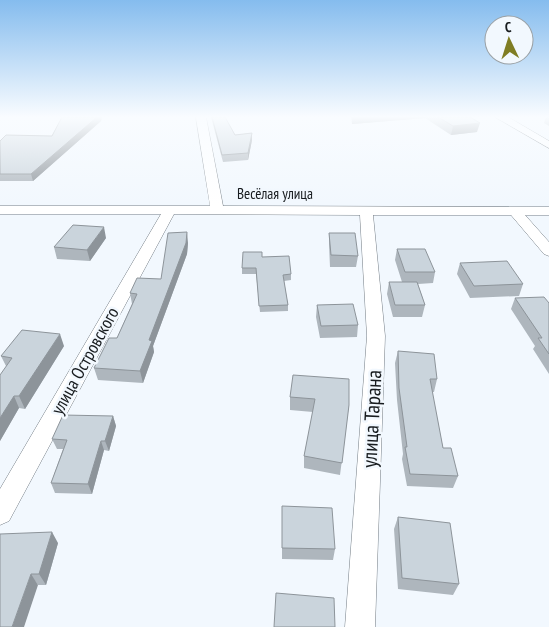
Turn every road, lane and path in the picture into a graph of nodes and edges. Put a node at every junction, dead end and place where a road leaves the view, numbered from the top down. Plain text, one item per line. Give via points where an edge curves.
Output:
1 (206, 146) edge
2 (0, 210) edge
3 (170, 210) junction
4 (217, 211) junction
5 (366, 211) junction
6 (549, 211) edge
7 (516, 212) junction
8 (549, 251) edge
9 (0, 513) edge
10 (360, 627) edge

1 - 4 street
2 - 3 street, Весёлая улица
3 - 4 street, Весёлая улица
3 - 9 street, улица Островского
4 - 5 street, Весёлая улица
5 - 7 street, Весёлая улица
5 - 10 street, улица Тарана via 376,336
6 - 7 street, Весёлая улица
7 - 8 street

